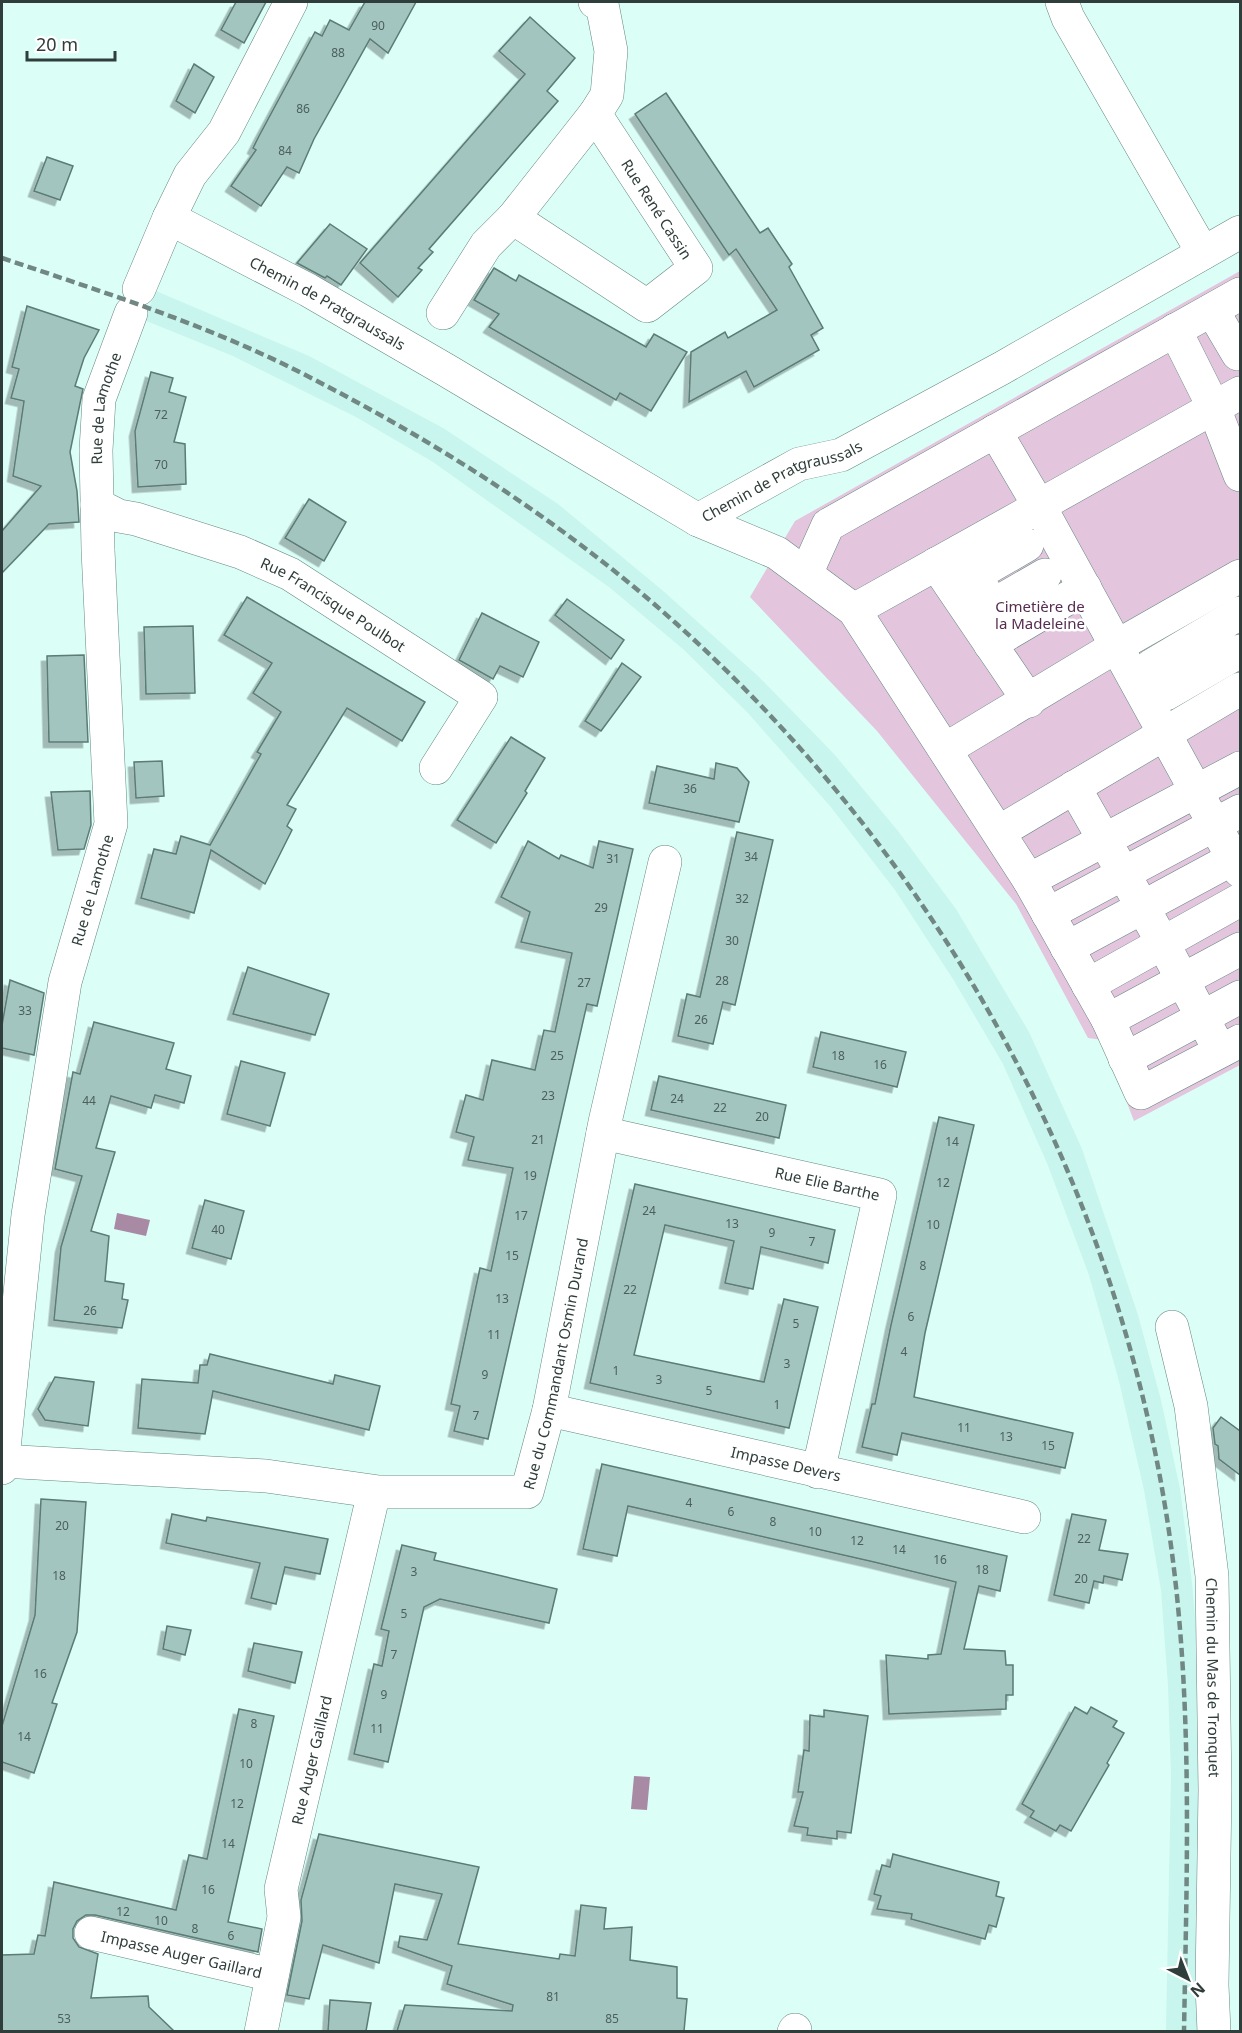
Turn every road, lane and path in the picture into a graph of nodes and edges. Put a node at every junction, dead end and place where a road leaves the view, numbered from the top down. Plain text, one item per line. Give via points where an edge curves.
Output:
1 (291, 2) edge
2 (596, 2) edge
3 (1065, 10) edge
4 (595, 114) junction
5 (169, 218) junction
6 (513, 218) junction
7 (1240, 232) edge
8 (1203, 253) junction
9 (1233, 298) edge
10 (443, 313) dead end
11 (1175, 330) junction
12 (1239, 353) edge
13 (1198, 376) junction
14 (1233, 401) edge
15 (995, 431) junction
16 (1240, 475) edge
17 (97, 505) junction
18 (1036, 514) junction
19 (698, 520) junction
20 (957, 563) junction
21 (806, 574) junction
22 (1045, 575) dead end
23 (1240, 576) edge
24 (1085, 588) junction
25 (855, 610) junction
26 (1221, 612) edge
27 (990, 644) junction
28 (1117, 646) junction
29 (1238, 657) edge
30 (1240, 689) edge
31 (1029, 701) junction
32 (1165, 733) junction
33 (946, 749) junction
34 (436, 768) dead end
35 (1240, 768) edge
36 (1074, 787) junction
37 (1197, 791) junction
38 (1228, 818) edge
39 (999, 832) junction
40 (1104, 840) junction
41 (664, 862) dead end
42 (1237, 864) edge
43 (1123, 873) junction
44 (1029, 880) junction
45 (1240, 900) edge
46 (1143, 907) junction
47 (1048, 914) junction
48 (1163, 943) junction
49 (1067, 948) junction
50 (1240, 949) edge
51 (1183, 980) junction
52 (1088, 985) junction
53 (1240, 997) edge
54 (1202, 1017) junction
55 (1108, 1020) junction
56 (1230, 1046) edge
57 (1125, 1059) junction
58 (603, 1133) junction
59 (1172, 1328) dead end
60 (549, 1410) junction
61 (2, 1461) edge
62 (2, 1468) edge
63 (818, 1472) junction
64 (374, 1492) junction
65 (1023, 1517) dead end
66 (91, 1933) dead end
67 (272, 1975) junction
68 (261, 2031) edge
69 (1214, 2031) edge

1 - 5 street, Rue de Lamothe via 224,132 190,175
2 - 4 street via 602,4 611,51 607,95
3 - 8 street
4 - 6 street
4 - 6 street, Rue René Cassin via 696,268 647,306
5 - 17 street, Rue de Lamothe via 99,399
5 - 19 street, Chemin de Pratgraussals via 308,290
6 - 10 street via 486,245
7 - 8 street, Chemin de Pratgraussals
8 - 19 street, Chemin de Pratgraussals via 841,455 800,464
9 - 11 street
9 - 12 street
11 - 13 street
11 - 15 street
12 - 13 street
13 - 14 street
14 - 16 street
14 - 18 street
15 - 18 street
15 - 21 street via 828,525
17 - 34 street, Rue Francisque Poulbot via 119,516 240,552 290,574 482,697
17 - 61 street, Rue de Lamothe via 111,824 65,982 28,1215
18 - 20 street
18 - 24 street
19 - 21 street via 777,553
20 - 22 street via 993,605
20 - 25 street
20 - 27 street
21 - 25 street
23 - 26 street
24 - 27 street
24 - 28 street
25 - 33 street
26 - 28 street
26 - 29 street
26 - 29 street via 1151,666 1166,694
27 - 31 street
28 - 31 street
28 - 32 street
30 - 32 street
31 - 33 street
32 - 36 street
32 - 37 street
33 - 39 street
35 - 37 street
36 - 39 street
36 - 40 street
37 - 38 street
37 - 40 street
38 - 42 street
38 - 43 street
39 - 44 street
40 - 43 street
40 - 44 street
41 - 58 street, Rue du Commandant Osmin Durand
42 - 46 street
43 - 46 street
43 - 47 street
44 - 47 street
45 - 48 street
46 - 48 street
46 - 49 street
47 - 49 street
48 - 51 street
48 - 52 street
49 - 52 street
50 - 51 street
51 - 54 street
51 - 55 street
52 - 55 street
53 - 54 street
54 - 56 street
54 - 57 street
55 - 57 street
56 - 57 street via 1141,1093
58 - 60 street, Rue du Commandant Osmin Durand
58 - 63 street, Rue Elie Barthe via 880,1195
59 - 69 street, Chemin du Mas de Tronquet via 1191,1406 1212,1576
60 - 63 street, Impasse Devers
60 - 64 street, Rue du Commandant Osmin Durand via 527,1492
61 - 62 street, Rue de Lamothe
61 - 64 street, Rue du Commandant Osmin Durand via 266,1476
63 - 65 street, Impasse Devers
64 - 67 street, Rue Auger Gaillard via 281,1889 284,1917
66 - 67 street, Impasse Auger Gaillard
67 - 68 street, Rue Auger Gaillard

